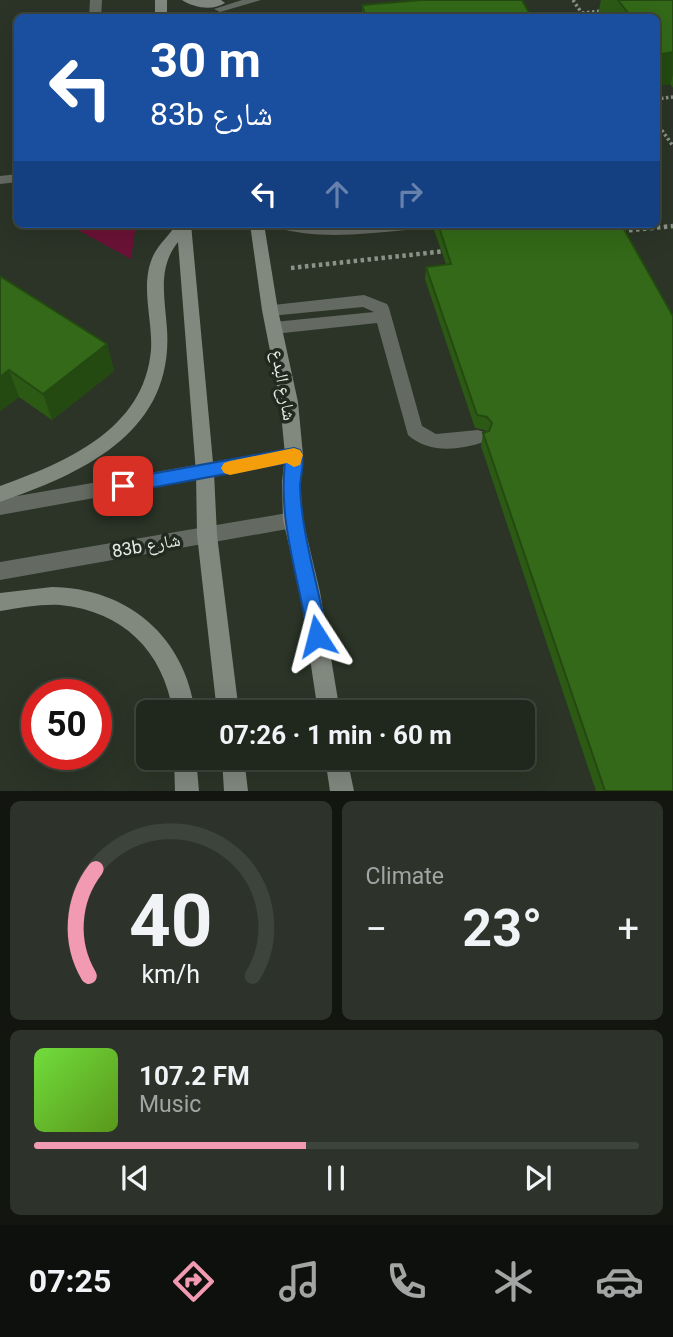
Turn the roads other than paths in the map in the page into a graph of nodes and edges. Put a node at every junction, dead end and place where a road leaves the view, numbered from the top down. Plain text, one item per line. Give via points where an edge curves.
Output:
1 (188, 0) edge
2 (255, 0) edge
3 (220, 8) edge
4 (181, 228) edge
5 (184, 228) edge
6 (258, 228) edge
7 (298, 228) edge
8 (360, 228) edge
9 (270, 310) junction
10 (383, 317) junction
11 (274, 328) junction
12 (478, 437) dead end
13 (294, 455) junction
14 (205, 473) junction
15 (0, 494) edge
16 (0, 507) edge
17 (293, 520) junction
18 (207, 535) junction
19 (0, 571) edge
20 (0, 602) edge
21 (181, 700) edge
22 (227, 700) edge
23 (327, 700) edge
24 (186, 770) edge
25 (234, 770) edge
26 (339, 770) edge
27 (187, 791) edge
28 (236, 791) edge
29 (342, 791) edge

1 - 3 main road
2 - 3 street
4 - 15 main road via 158,259 158,373 142,406 93,454
5 - 14 main road
6 - 9 main road, شارع البدع
7 - 8 street
9 - 10 street via 365,302 378,306
9 - 11 main road, شارع البدع
10 - 11 street
10 - 12 street via 414,430 435,443
11 - 13 main road, شارع البدع
13 - 14 street
13 - 17 main road, شارع البدع
14 - 16 street
14 - 18 main road
17 - 18 street, 83b شارع
17 - 23 main road, شارع البدع
18 - 19 street, 83b شارع
18 - 22 main road
20 - 21 main road via 59,596 98,603 132,619 157,642 174,669
24 - 27 main road
25 - 28 main road
26 - 29 main road

